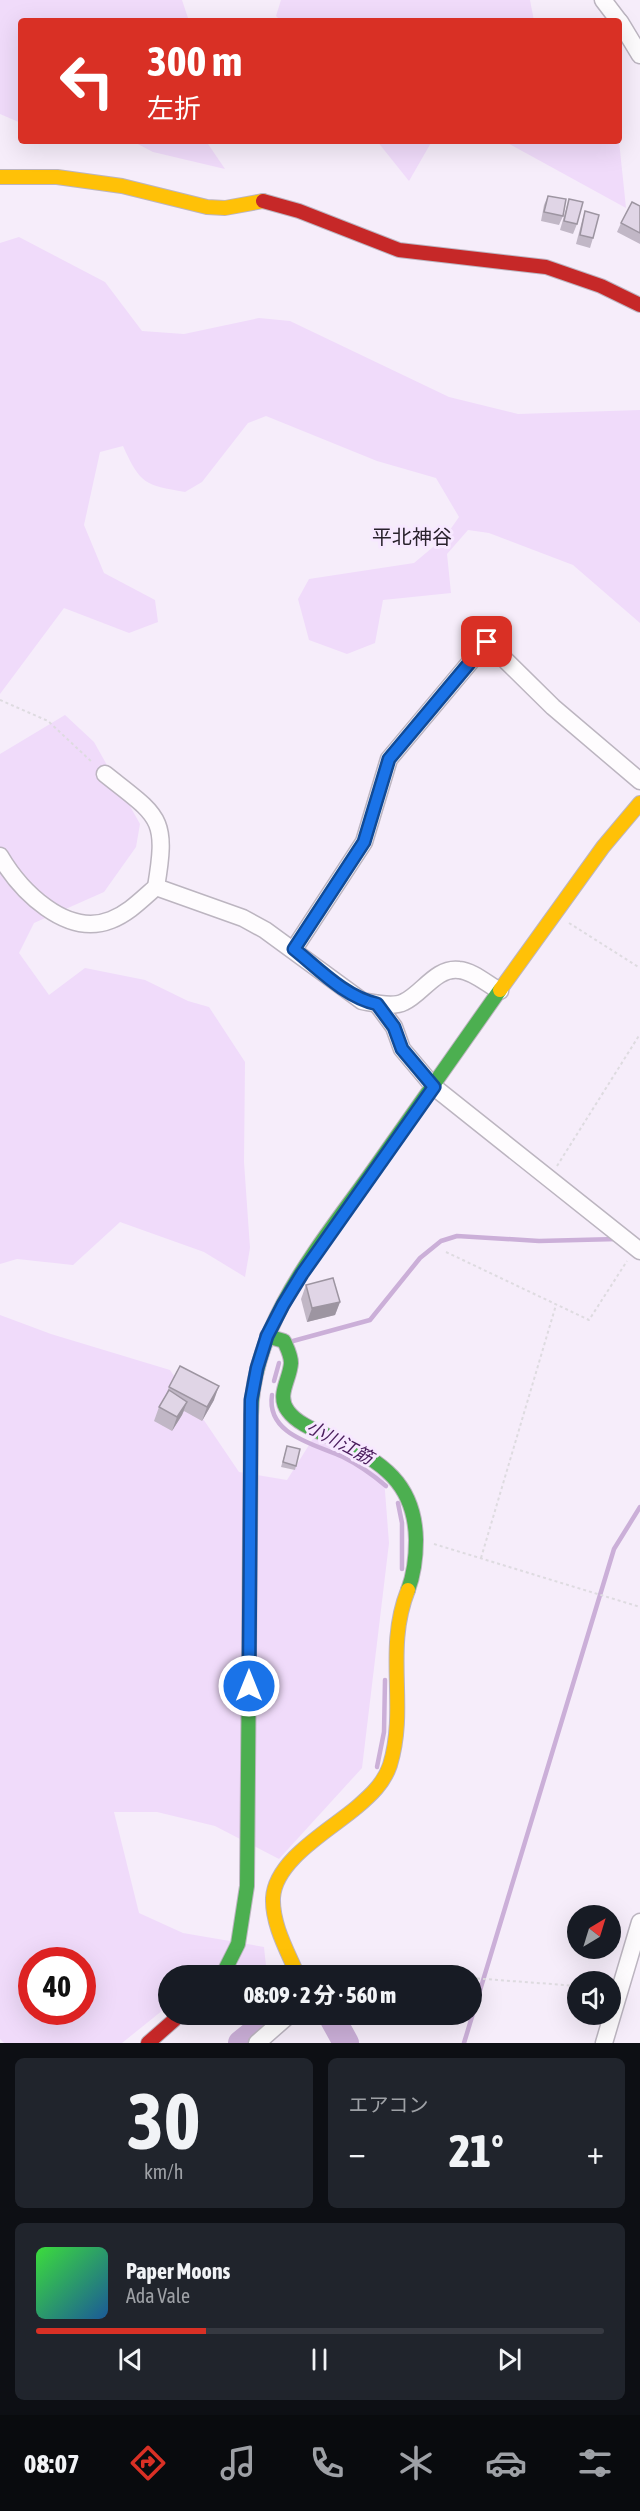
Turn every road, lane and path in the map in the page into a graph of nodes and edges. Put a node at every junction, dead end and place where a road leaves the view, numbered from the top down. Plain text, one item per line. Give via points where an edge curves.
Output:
1 (603, 0) edge
2 (616, 18) edge
3 (622, 27) edge
4 (640, 55) edge
5 (0, 177) edge
6 (640, 305) edge
7 (0, 700) edge
8 (105, 774) joint
9 (640, 781) edge
10 (640, 803) edge
11 (0, 856) edge
12 (156, 887) junction
13 (554, 913) junction
14 (294, 949) junction
15 (640, 968) edge
16 (500, 991) junction
17 (377, 1004) junction
18 (640, 1034) edge
19 (434, 1087) junction
20 (549, 1180) junction
21 (630, 1244) edge
22 (446, 1252) dead end
23 (556, 1305) junction
24 (267, 1336) junction
25 (414, 1538) junction
26 (481, 1557) junction
27 (640, 1607) edge
28 (640, 1922) edge
29 (228, 1965) edge
30 (294, 1965) edge
31 (482, 1979) edge
32 (567, 1985) edge
33 (168, 2025) edge
34 (277, 2025) edge
35 (148, 2043) edge
36 (257, 2043) edge
37 (604, 2043) edge

1 - 2 street
3 - 4 street
5 - 6 street via 57,177 122,186 207,207 264,201 399,250 530,265 570,274
7 - 8 path via 48,721
8 - 12 street via 148,808 160,826 163,848
9 - 14 street via 553,708 487,642 389,759 364,842
10 - 13 street
11 - 12 street via 10,873 45,907 69,920 109,921
12 - 14 street via 243,918
13 - 15 path
13 - 16 street
14 - 17 street via 362,1001
16 - 17 street via 456,969 441,974 402,1003
16 - 19 street
17 - 19 street via 394,1027 402,1049
18 - 20 path
19 - 20 street
19 - 24 street via 302,1274
20 - 21 street
21 - 23 path via 589,1320
22 - 23 path
23 - 26 path
24 - 25 street via 284,1341 290,1355 282,1399 287,1410 392,1475 407,1494 413,1510
24 - 29 street via 251,1400 247,1886 244,1921 237,1950
25 - 26 path
25 - 30 street via 411,1581 397,1623 396,1705 388,1771 366,1800 297,1854 273,1894 280,1931
26 - 27 path
28 - 37 street
31 - 32 path
33 - 35 street
34 - 36 street

